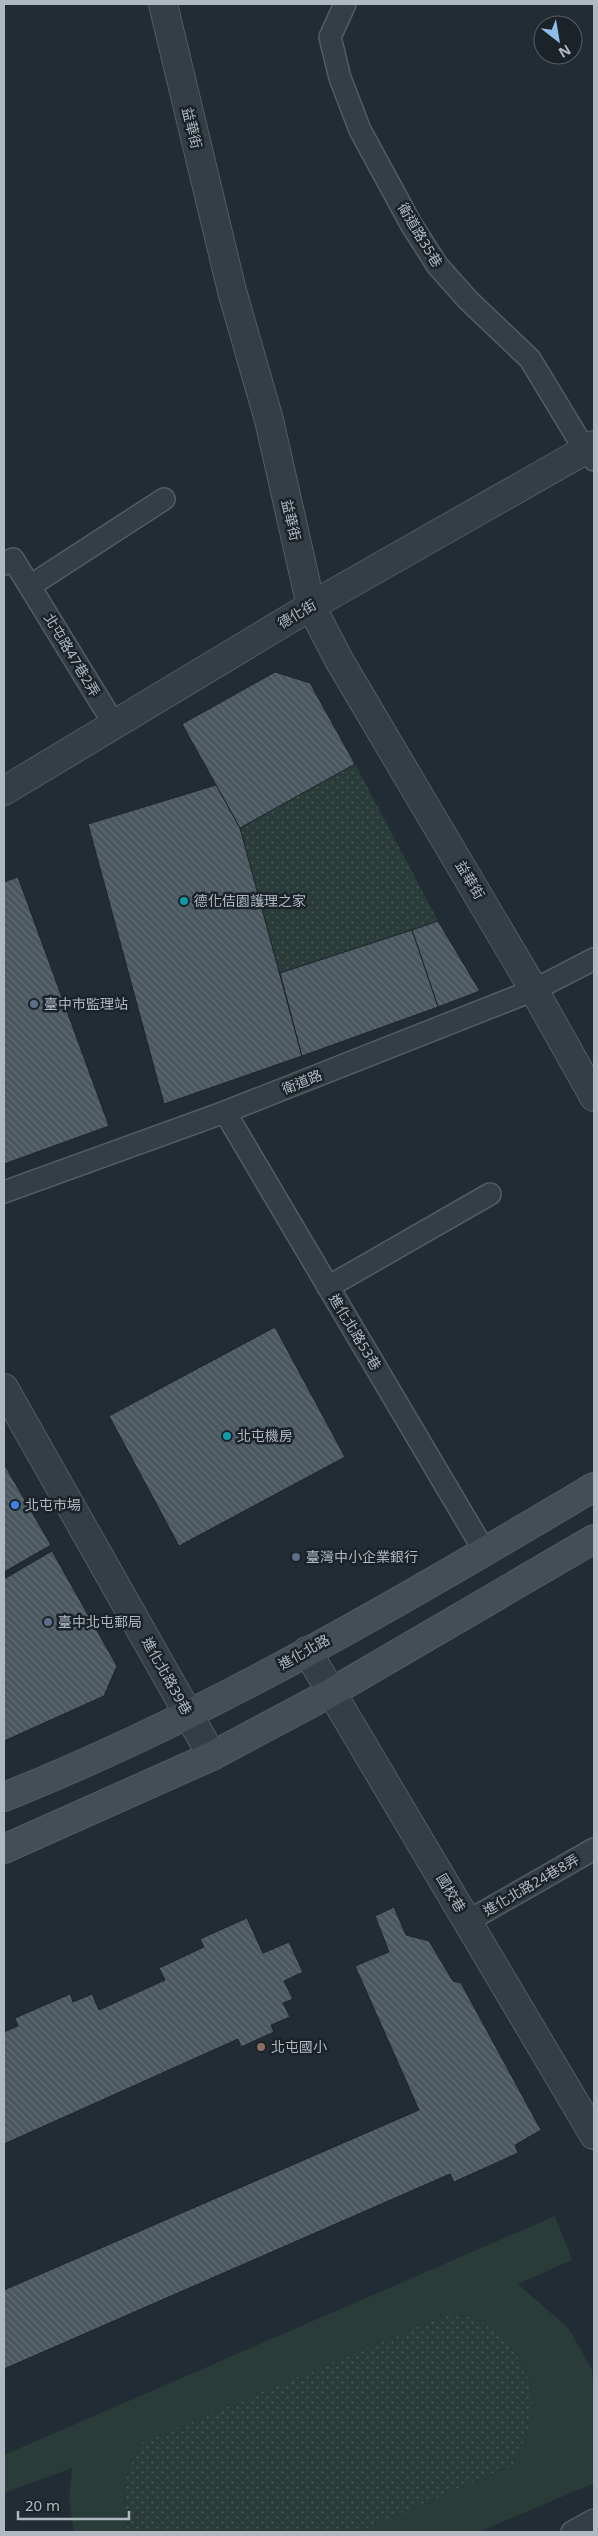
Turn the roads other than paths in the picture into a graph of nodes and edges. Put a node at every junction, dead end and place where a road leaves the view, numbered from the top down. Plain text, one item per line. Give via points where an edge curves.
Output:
1 (163, 4) edge
2 (345, 4) edge
3 (591, 451) edge
4 (164, 499) dead end
5 (4, 564) edge
6 (30, 586) junction
7 (311, 606) junction
8 (114, 724) junction
9 (4, 791) edge
10 (594, 959) edge
11 (534, 990) junction
12 (594, 1097) edge
13 (225, 1112) junction
14 (4, 1192) edge
15 (490, 1194) dead end
16 (328, 1287) junction
17 (4, 1388) edge
18 (594, 1487) edge
19 (594, 1539) edge
20 (485, 1552) junction
21 (307, 1651) junction
22 (332, 1692) junction
23 (189, 1715) junction
24 (212, 1756) junction
25 (4, 1797) edge
26 (4, 1849) edge
27 (594, 1849) edge
28 (468, 1921) junction
29 (590, 2119) edge
30 (594, 2520) edge
31 (572, 2532) edge

1 - 7 street, 益華街 via 232,291 269,420
2 - 3 lane, 衛道路35巷 via 330,37 340,78 360,130 411,224 437,265 468,300 530,359
3 - 7 street, 德化街
4 - 6 lane
5 - 6 lane, 北屯路47巷2弄 via 13,559
6 - 8 lane, 北屯路47巷2弄
7 - 8 street, 德化街
7 - 11 street, 益華街 via 339,660
8 - 9 street, 德化街
10 - 11 lane, 衛道路
11 - 12 street, 益華街
11 - 13 lane, 衛道路
13 - 14 lane, 衛道路
13 - 16 lane, 進化北路53巷
15 - 16 lane
16 - 20 lane, 進化北路53巷
17 - 23 street, 進化北路39巷
18 - 20 main road, 進化北路
19 - 22 main road
20 - 21 main road, 進化北路
21 - 22 street, 國校巷
21 - 23 main road, 進化北路
22 - 24 main road
22 - 28 street, 國校巷
23 - 24 street, 進化北路39巷
23 - 25 main road, 進化北路 via 79,1767
24 - 26 main road
27 - 28 lane, 進化北路24巷8弄
28 - 29 street, 國校巷
30 - 31 lane

